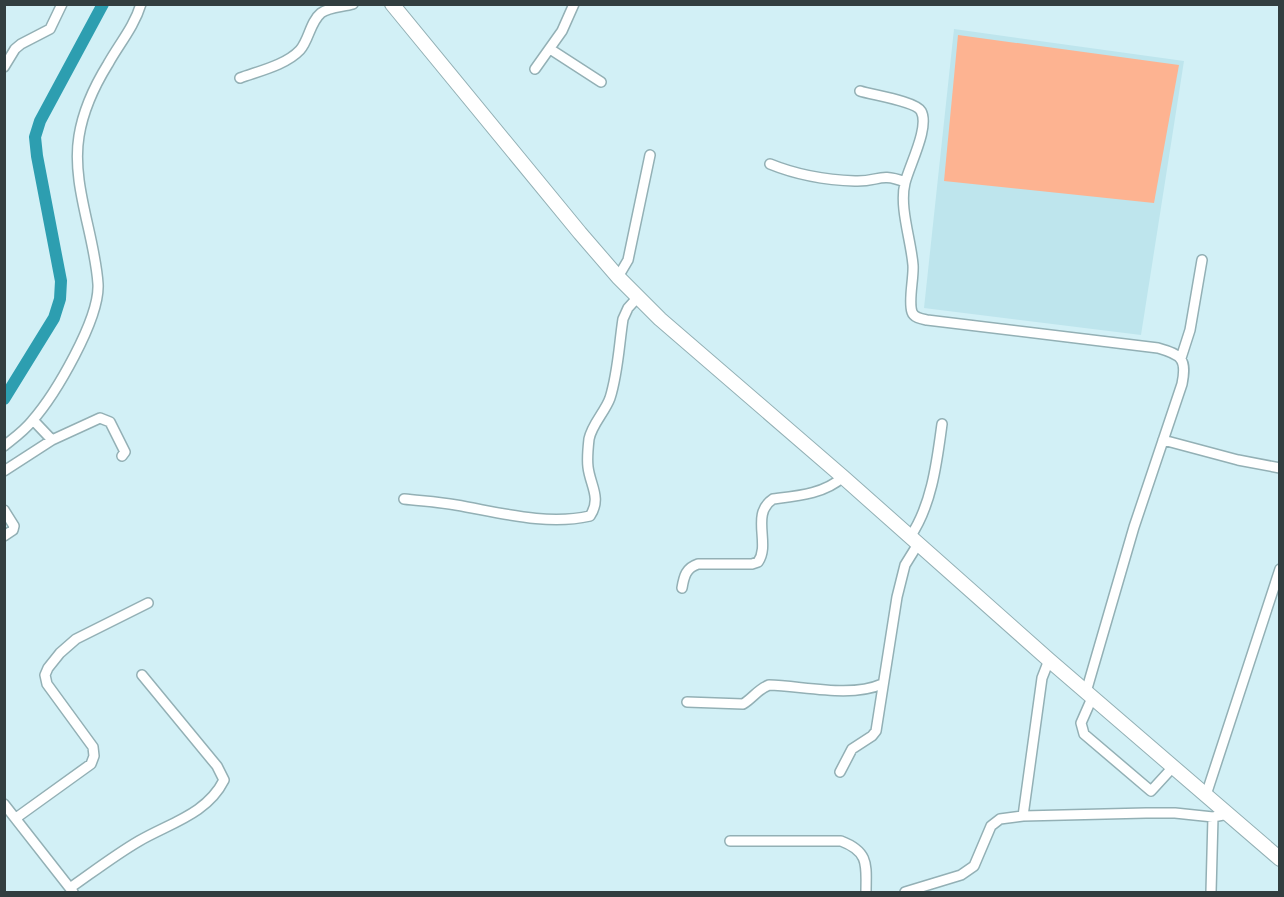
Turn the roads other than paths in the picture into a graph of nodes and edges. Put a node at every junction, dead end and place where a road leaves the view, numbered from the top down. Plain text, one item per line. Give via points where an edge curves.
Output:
1 (62, 4) edge
2 (141, 4) edge
3 (353, 4) edge
4 (392, 4) edge
5 (574, 4) edge
6 (550, 49) junction
7 (4, 67) edge
8 (535, 69) dead end
9 (240, 78) dead end
10 (601, 82) dead end
11 (860, 92) dead end
12 (650, 155) dead end
13 (770, 164) dead end
14 (905, 182) junction
15 (1202, 260) dead end
16 (618, 277) junction
17 (638, 297) junction
18 (1181, 358) junction
19 (33, 420) junction
20 (942, 424) dead end
21 (52, 440) junction
22 (1163, 440) junction
23 (4, 446) edge
24 (122, 456) dead end
25 (1280, 468) edge
26 (4, 471) edge
27 (843, 477) junction
28 (404, 499) dead end
29 (4, 510) edge
30 (4, 536) edge
31 (914, 540) junction
32 (1280, 569) edge
33 (682, 588) dead end
34 (148, 603) dead end
35 (1049, 660) junction
36 (142, 675) dead end
37 (882, 684) junction
38 (1089, 695) junction
39 (687, 702) dead end
40 (1173, 767) junction
41 (840, 772) dead end
42 (1206, 795) junction
43 (4, 804) edge
44 (1228, 814) junction
45 (1023, 816) junction
46 (1213, 816) junction
47 (16, 818) junction
48 (730, 841) dead end
49 (1280, 859) edge
50 (71, 890) edge
51 (866, 892) edge
52 (905, 892) edge
53 (1212, 892) edge

1 - 7 street via 51,28 21,44
2 - 19 street via 97,84 79,136 77,166 98,284 93,317
3 - 9 street via 321,13 302,49 294,56
4 - 16 street
5 - 6 street
6 - 8 street
6 - 10 street
11 - 14 street via 920,110 921,133
12 - 16 street via 628,260
13 - 14 street via 806,177 855,181 889,176
14 - 18 street via 913,267 911,305 915,316 1158,348
15 - 18 street via 1191,330
16 - 17 street
17 - 27 street
17 - 28 street via 622,319 610,398 590,438 588,468 596,496 590,516 539,518
18 - 22 street via 1182,384
19 - 21 street
19 - 23 street
20 - 31 street via 930,489
21 - 24 street via 105,419 125,452
21 - 26 street
22 - 25 street
22 - 38 street via 1134,527
27 - 31 street
27 - 33 street via 815,492 772,499 761,521 762,552 758,562 692,566
29 - 30 street via 14,526
31 - 35 street
31 - 37 street via 904,565
32 - 42 street
34 - 47 street via 76,639 48,668 47,684 93,747 94,756 91,764
35 - 38 street
35 - 45 street via 1042,678
36 - 50 street via 217,766 224,780 198,811 137,842
37 - 39 street via 851,691 769,685 743,704
37 - 41 street via 876,731 852,749
38 - 40 street
38 - 40 street via 1081,723 1084,734 1151,791
40 - 42 street
42 - 44 street
43 - 47 street
44 - 46 street
44 - 49 street
45 - 46 street
45 - 52 street via 1000,819 992,826 974,866 961,875
46 - 53 street
47 - 50 street
48 - 51 street via 841,841 860,851 864,858

